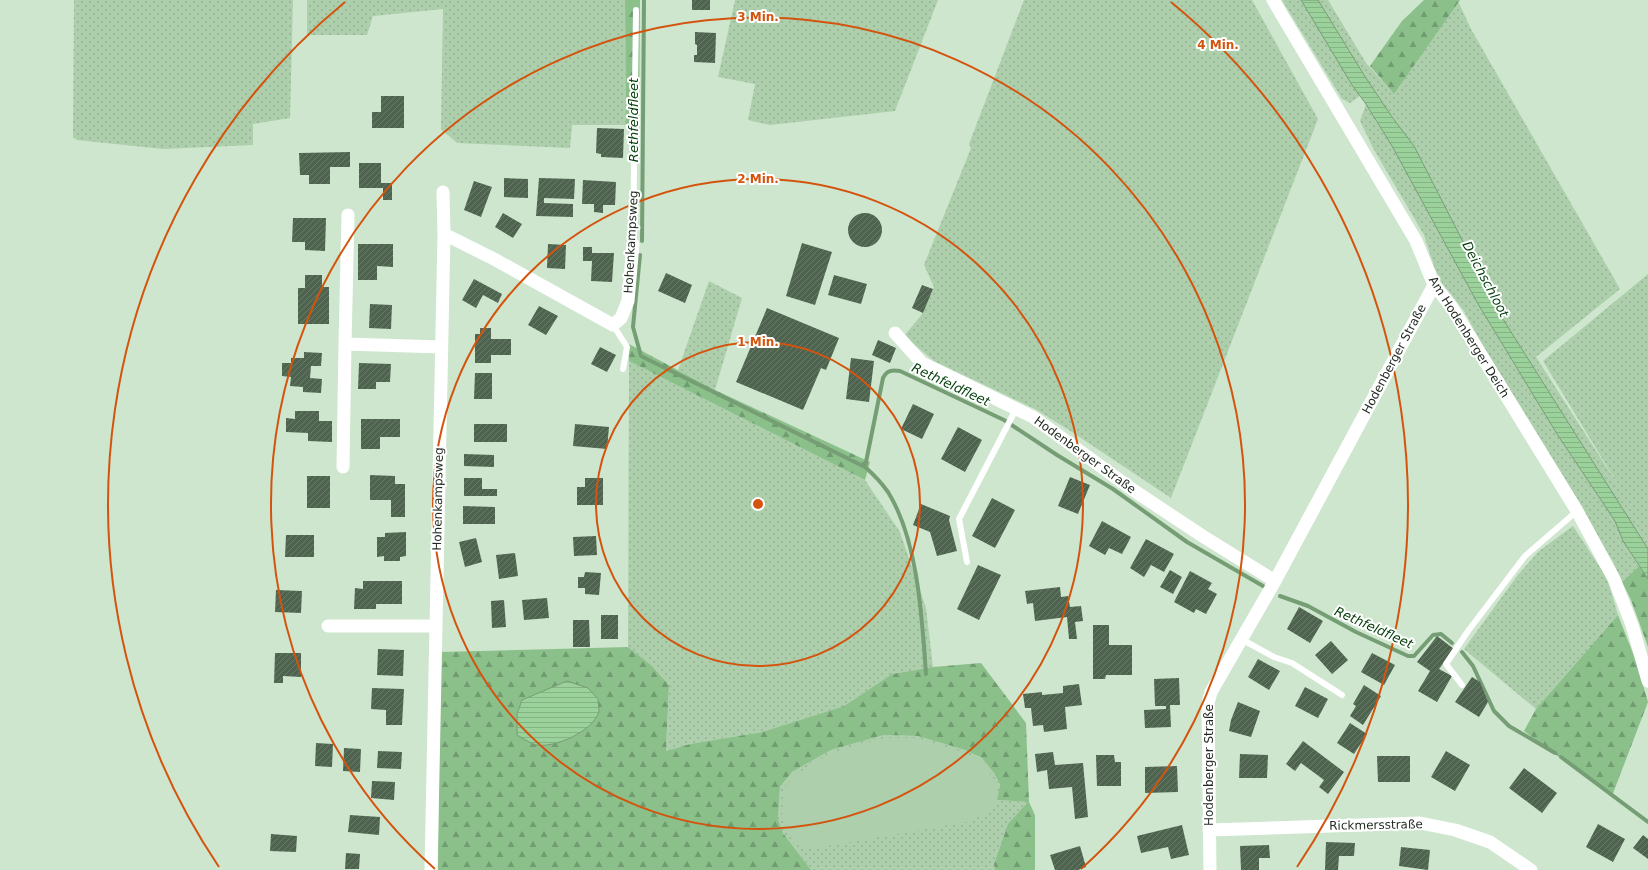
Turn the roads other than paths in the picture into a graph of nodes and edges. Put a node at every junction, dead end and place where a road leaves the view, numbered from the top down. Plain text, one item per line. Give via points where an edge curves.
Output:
1 (1273, 0) edge
2 (636, 10) dead end
3 (443, 192) dead end
4 (348, 215) dead end
5 (444, 234) junction
6 (633, 244) joint
7 (1434, 285) junction
8 (613, 325) junction
9 (895, 333) dead end
10 (345, 344) junction
11 (441, 347) junction
12 (623, 368) dead end
13 (1016, 409) junction
14 (343, 468) dead end
15 (1577, 510) junction
16 (967, 562) dead end
17 (1275, 581) junction
18 (328, 626) dead end
19 (435, 626) junction
20 (1241, 639) junction
21 (1648, 681) edge
22 (1462, 685) dead end
23 (1342, 695) dead end
24 (1209, 830) junction
25 (431, 870) edge
26 (1210, 870) edge
27 (1531, 870) edge

1 - 7 street, Am Hodenberger Deich via 1416,241
2 - 6 lane, Hohenkampsweg
3 - 5 street, Hohenkampsweg
4 - 10 street
5 - 8 street
5 - 11 street, Hohenkampsweg
6 - 8 street, Hohenkampsweg via 628,301 621,318
7 - 15 street, Am Hodenberger Deich via 1450,306
7 - 17 street, Hodenberger Straße
8 - 12 lane via 627,347
9 - 13 street, Hodenberger Straße via 922,362
10 - 11 street
10 - 14 street
11 - 19 street, Hohenkampsweg
13 - 16 lane via 959,520
13 - 17 street, Hodenberger Straße via 1033,417 1133,490
15 - 21 street, Am Hodenberger Deich via 1614,579 1632,625
15 - 22 lane via 1525,556 1446,664
17 - 20 street, Hodenberger Straße
18 - 19 street
19 - 25 street, Hohenkampsweg
20 - 23 lane via 1274,657 1292,663
20 - 24 street, Hodenberger Straße via 1218,678 1208,703
24 - 26 street, Hodenberger Straße
24 - 27 street, Rickmersstraße via 1420,823 1455,830 1490,842

